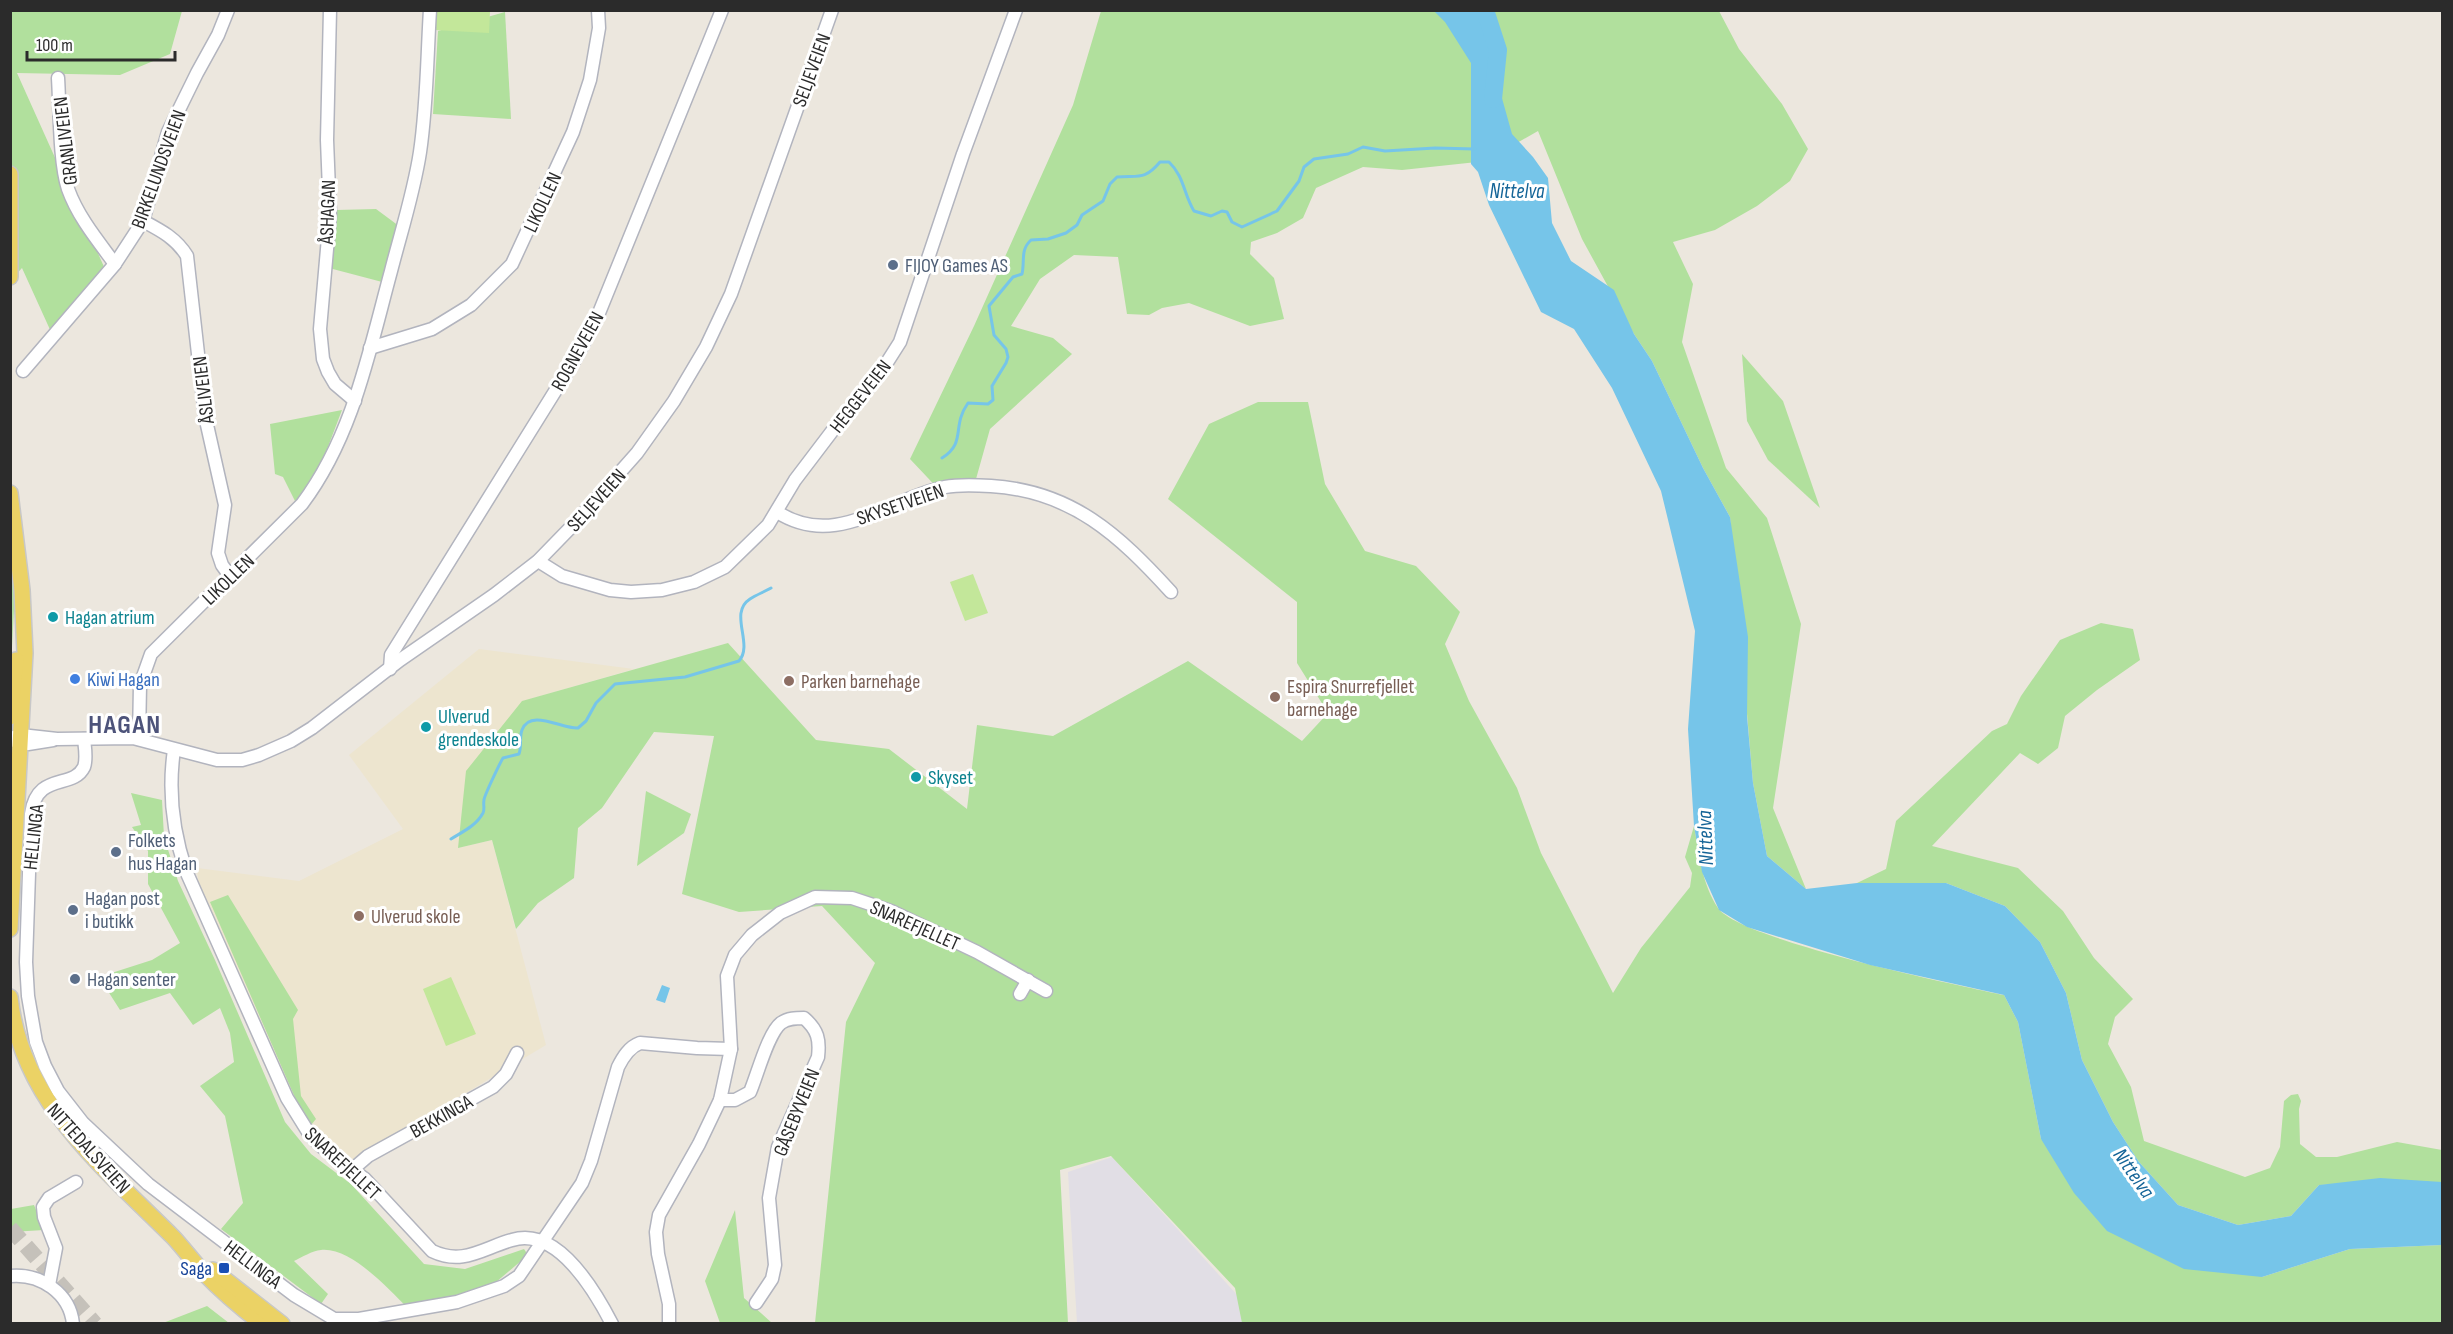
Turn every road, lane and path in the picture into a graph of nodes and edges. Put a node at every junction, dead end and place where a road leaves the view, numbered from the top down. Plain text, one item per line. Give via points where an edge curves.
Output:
1 (228, 10) edge
2 (330, 10) edge
3 (430, 10) edge
4 (598, 10) edge
5 (722, 10) edge
6 (832, 10) edge
7 (1016, 10) edge
8 (58, 78) dead end
9 (10, 174) edge
10 (142, 221) junction
11 (115, 264) junction
12 (10, 277) edge
13 (370, 348) junction
14 (23, 371) dead end
15 (355, 401) junction
16 (10, 493) edge
17 (777, 512) junction
18 (538, 561) junction
19 (230, 576) junction
20 (1171, 592) dead end
21 (24, 628) junction
22 (390, 669) junction
23 (10, 717) edge
24 (16, 739) edge
25 (84, 739) junction
26 (139, 739) junction
27 (174, 750) junction
28 (12, 834) edge
29 (10, 929) edge
30 (1028, 980) junction
31 (1046, 991) dead end
32 (1020, 994) dead end
33 (10, 998) edge
34 (731, 1049) junction
35 (517, 1053) dead end
36 (720, 1100) junction
37 (353, 1169) junction
38 (76, 1182) dead end
39 (541, 1243) junction
40 (184, 1248) junction
41 (10, 1276) edge
42 (50, 1285) junction
43 (756, 1303) dead end
44 (73, 1323) edge
45 (262, 1323) edge
46 (282, 1323) edge
47 (612, 1323) edge
48 (669, 1323) edge

1 - 10 street, BIRKELUNDSVEIEN via 168,132
2 - 15 street, ÅSHAGAN via 330,215 320,329 328,372 335,384
3 - 13 street, LIKOLLEN via 417,169
4 - 13 street, LIKOLLEN via 599,28 590,80 573,132 512,264 471,304 432,329
5 - 22 street, ROGNEVEIEN via 599,313 577,356 391,655
6 - 18 street, SELJEVEIEN via 731,294 706,347 638,453
7 - 17 street, HEGGEVEIEN via 900,342 879,375 795,480
8 - 11 street, GRANLIVEIEN via 68,188
9 - 12 main road
10 - 11 street, BIRKELUNDSVEIEN
10 - 19 street, ÅSLIVEIEN via 182,247 189,262 205,416 225,505 218,553
11 - 14 street, BIRKELUNDSVEIEN
13 - 15 street, LIKOLLEN
15 - 19 street, LIKOLLEN via 336,453 314,488
16 - 21 main road
17 - 18 street, HEGGEVEIEN via 752,543 725,567 674,588 610,590 562,576
17 - 20 street, SKYSETVEIEN via 794,522 823,528 943,488 976,485 1024,491 1066,504 1106,528 1136,553
18 - 22 street, SELJEVEIEN
19 - 26 street, LIKOLLEN via 151,654 140,685
21 - 23 main road
21 - 24 main road
22 - 27 street, SELJEVEIEN via 312,728 269,752 226,761
24 - 25 street via 42,744 57,739
24 - 28 main road via 17,822
25 - 26 street
25 - 39 street, HELLINGA via 82,771 46,787 36,796 32,807 26,972 40,1054 58,1090 83,1123 148,1184 294,1295 334,1319 434,1307 494,1290 519,1276
26 - 27 street, SELJEVEIEN
27 - 37 street, SNAREFJELLET via 172,807 190,882 293,1111 322,1147
28 - 29 main road
30 - 31 street, SNAREFJELLET
30 - 32 street
30 - 34 street, SNAREFJELLET via 891,911 852,898 815,897 780,913 752,934 735,955 727,976
33 - 40 main road, NITTEDALSVEIEN via 25,1057 57,1115 83,1147
34 - 36 street, SNAREFJELLET
34 - 39 street, HELLINGA via 645,1043 631,1049 618,1067 582,1184
35 - 37 street, BEKKINGA via 506,1074 493,1087 376,1151
36 - 43 street, GÅSEBYVEIEN via 735,1100 750,1092 779,1024 804,1018 813,1026 818,1033 818,1057 778,1147 769,1198 776,1264 772,1279
36 - 48 street, SNAREFJELLET via 659,1215 658,1254
37 - 39 street, SNAREFJELLET via 437,1254 470,1256 521,1238
38 - 42 street via 49,1198 43,1207 56,1248
39 - 47 street, SNAREFJELLET via 579,1271
40 - 45 main road, NITTEDALSVEIEN via 212,1281
40 - 46 main road, NITTEDALSVEIEN
41 - 42 street via 34,1278
42 - 44 street via 66,1302

